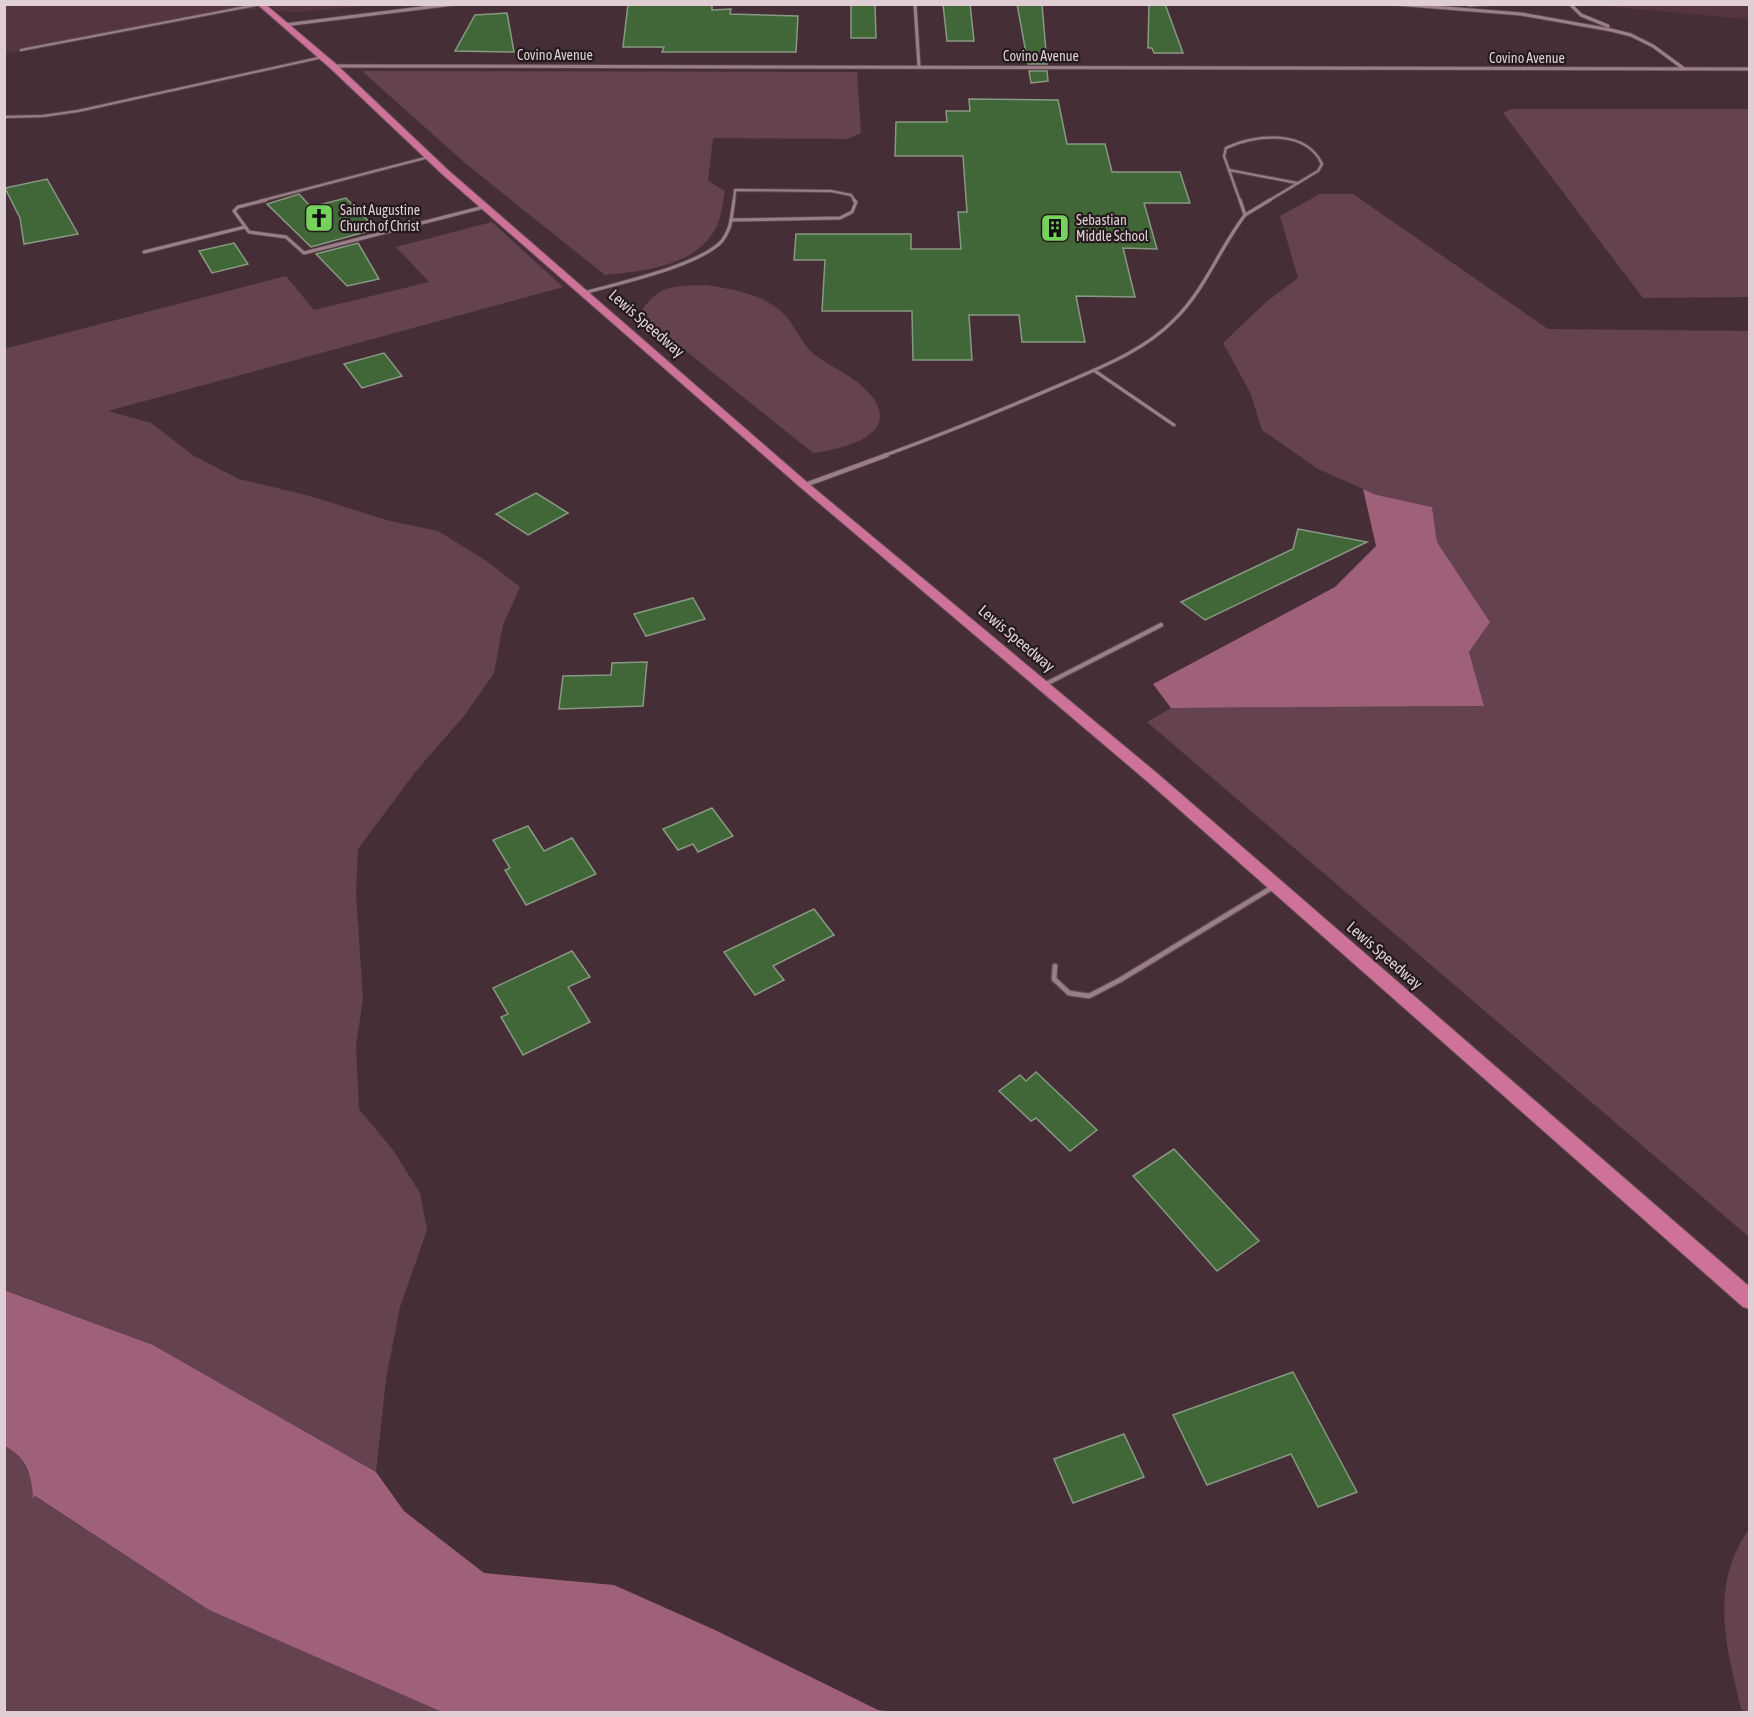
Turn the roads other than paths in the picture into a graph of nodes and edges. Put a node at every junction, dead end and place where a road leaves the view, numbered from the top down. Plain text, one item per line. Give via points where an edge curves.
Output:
1 (454, 4) edge
2 (915, 4) edge
3 (1396, 4) edge
4 (1489, 4) edge
5 (1570, 4) edge
6 (261, 5) edge
7 (1438, 6) junction
8 (284, 25) junction
9 (1631, 35) junction
10 (21, 50) dead end
11 (323, 57) junction
12 (333, 66) junction
13 (919, 67) junction
14 (1684, 69) junction
15 (1749, 69) edge
16 (4, 117) edge
17 (429, 157) junction
18 (1229, 170) junction
19 (1298, 183) junction
20 (486, 206) junction
21 (1245, 215) junction
22 (730, 219) junction
23 (245, 227) junction
24 (144, 252) dead end
25 (584, 293) junction
26 (1095, 371) junction
27 (1174, 425) dead end
28 (804, 485) junction
29 (1161, 625) dead end
30 (1043, 685) junction
31 (1275, 886) junction
32 (1055, 966) dead end
33 (1749, 1300) edge

1 - 8 street
2 - 13 street
3 - 7 street
4 - 7 street
5 - 9 street via 1581,15
6 - 8 main road, Lewis Speedway
6 - 10 lane
7 - 9 street via 1576,22
8 - 11 main road, Lewis Speedway
9 - 14 street
11 - 12 main road, Lewis Speedway
11 - 16 lane via 78,111
12 - 13 street, Covino Avenue
12 - 17 main road, Lewis Speedway
13 - 14 street, Covino Avenue
14 - 15 street, Covino Avenue
17 - 20 main road, Lewis Speedway
17 - 23 lane via 238,207 234,211
18 - 19 lane
18 - 19 lane via 1224,156 1232,144 1251,138 1288,140 1312,148 1321,158 1318,171
18 - 21 lane
19 - 21 lane
20 - 23 lane via 309,253 286,237 253,234
20 - 25 main road, Lewis Speedway
21 - 26 lane via 1204,284 1173,322 1150,340
22 - 22 lane via 832,219 852,213 856,202 851,195 831,191 735,190
22 - 25 lane via 728,233 703,255
23 - 24 lane
25 - 28 main road, Lewis Speedway
26 - 27 lane
26 - 28 lane via 975,422
28 - 30 main road, Lewis Speedway
29 - 30 lane
30 - 31 main road, Lewis Speedway
31 - 32 lane via 1089,996 1069,993 1054,979
31 - 33 main road, Lewis Speedway

